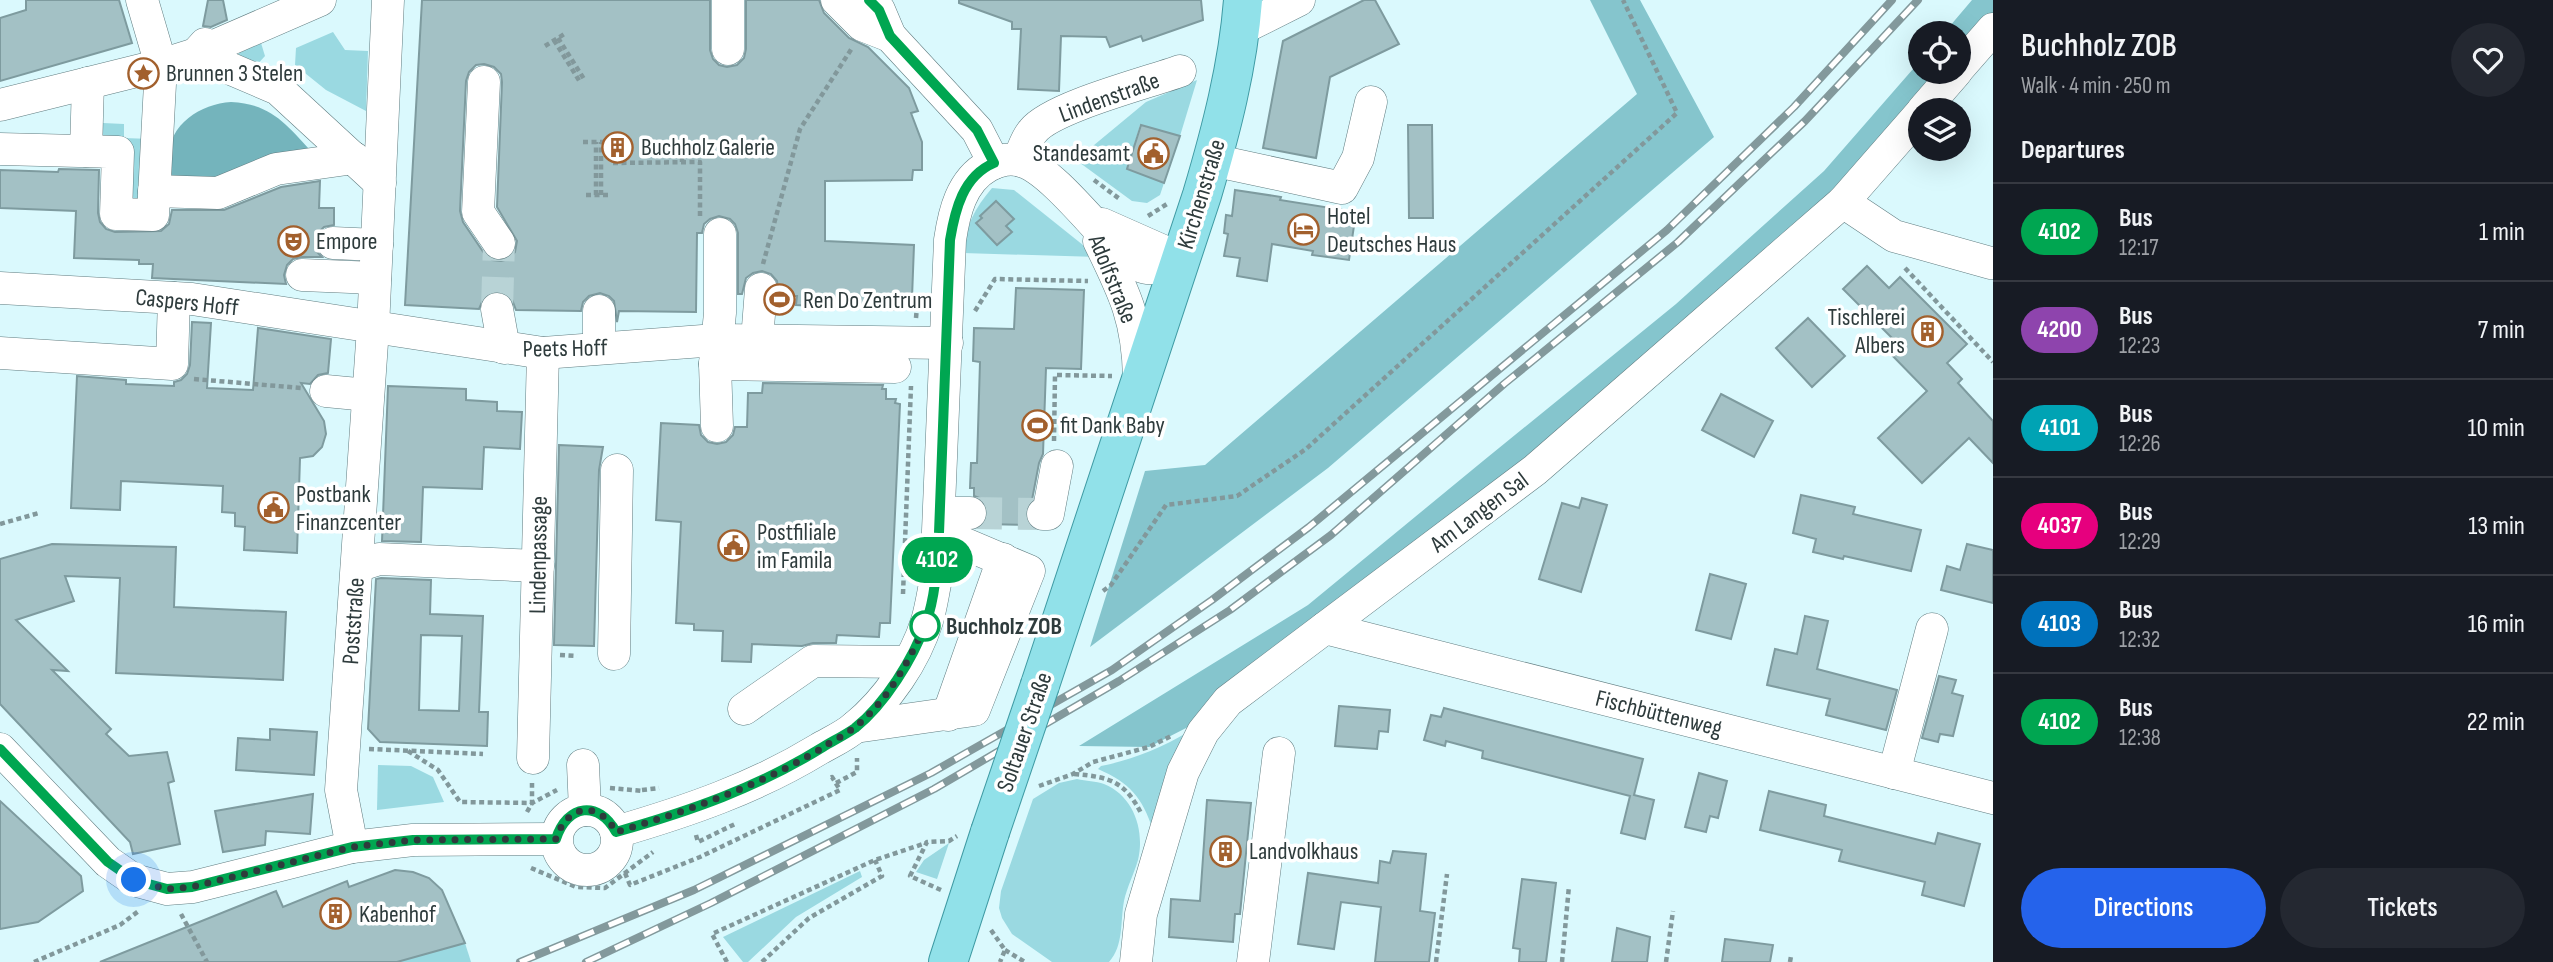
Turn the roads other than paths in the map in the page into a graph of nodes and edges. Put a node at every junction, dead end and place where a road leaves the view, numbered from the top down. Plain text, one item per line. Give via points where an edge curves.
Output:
1 (142, 0) edge
2 (320, 0) edge
3 (388, 0) edge
4 (727, 0) edge
5 (837, 0) edge
6 (1299, 0) edge
7 (1242, 15) edge
8 (874, 20) edge
9 (1993, 29) edge
10 (132, 43) dead end
11 (206, 43) junction
12 (728, 49) dead end
13 (1971, 55) edge
14 (161, 65) junction
15 (1180, 71) dead end
16 (484, 82) dead end
17 (88, 83) junction
18 (1946, 84) edge
19 (1933, 98) edge
20 (1371, 102) dead end
21 (0, 105) edge
22 (1908, 127) edge
23 (0, 149) edge
24 (86, 151) junction
25 (354, 158) junction
26 (1212, 160) junction
27 (1006, 162) junction
28 (380, 183) junction
29 (154, 191) junction
30 (1843, 202) junction
31 (1087, 218) junction
32 (720, 233) dead end
33 (333, 243) dead end
34 (499, 243) tunnel mouth
35 (377, 245) junction
36 (1181, 259) junction
37 (1991, 263) dead end
38 (302, 275) dead end
39 (376, 278) junction
40 (0, 288) edge
41 (761, 289) road end
42 (183, 299) junction
43 (497, 309) tunnel mouth
44 (599, 311) dead end
45 (373, 328) junction
46 (757, 340) junction
47 (947, 343) junction
48 (504, 348) junction
49 (598, 348) junction
50 (715, 352) junction
51 (0, 353) edge
52 (543, 353) junction
53 (903, 374) road end
54 (1126, 379) junction
55 (326, 391) road end
56 (368, 395) junction
57 (717, 426) dead end
58 (1055, 454) road end
59 (617, 470) dead end
60 (1043, 514) dead end
61 (950, 520) junction
62 (356, 566) junction
63 (538, 566) junction
64 (1325, 628) junction
65 (1931, 629) dead end
66 (614, 654) dead end
67 (908, 662) junction
68 (744, 709) dead end
69 (855, 727) junction
70 (0, 749) edge
71 (1279, 753) dead end
72 (533, 758) dead end
73 (583, 765) dead end
74 (1894, 773) junction
75 (1993, 799) edge
76 (585, 810) junction
77 (616, 832) junction
78 (556, 839) junction
79 (352, 847) junction
80 (948, 962) edge
81 (1137, 962) edge
82 (1253, 962) edge

1 - 14 street
2 - 11 street
3 - 28 street, Poststraße
4 - 12 street
5 - 8 street
6 - 7 street
7 - 26 main road, Kirchenstraße
8 - 27 street
9 - 13 street, Am Langen Sal
10 - 14 street
11 - 14 street
11 - 25 street via 278,89
14 - 17 street
14 - 29 street
15 - 27 street, Lindenstraße via 1054,116 1033,130
16 - 34 street via 478,212
17 - 21 street
17 - 24 street
18 - 19 street, Am Langen Sal
20 - 26 street via 1358,158 1342,188
22 - 30 street, Am Langen Sal
23 - 24 street
24 - 29 street via 118,152 116,214 153,215
25 - 28 street
25 - 29 street via 276,169 218,193
26 - 36 main road, Kirchenstraße
27 - 31 street, Adolfstraße via 1039,170
27 - 47 street, Lindenstraße via 982,169 971,180 954,214
28 - 35 street, Poststraße
30 - 37 street via 1894,236
30 - 64 street, Am Langen Sal via 1535,470
31 - 36 street, Adolfstraße
31 - 54 street, Adolfstraße via 1126,297 1138,346
32 - 50 street
33 - 35 street
35 - 39 street, Poststraße
36 - 54 main road, Kirchenstraße
38 - 39 street
39 - 45 street, Poststraße
40 - 42 street, Caspers Hoff
41 - 46 street
42 - 45 street, Caspers Hoff
42 - 51 street via 172,364
43 - 48 street
44 - 49 street
45 - 48 street, Peets Hoff
45 - 56 street, Poststraße
46 - 47 street, Peets Hoff
46 - 50 street, Peets Hoff
47 - 61 street, Lindenstraße
48 - 52 street, Peets Hoff
49 - 50 street, Peets Hoff
49 - 52 street, Peets Hoff
50 - 53 street, Peets Hoff
50 - 57 street
52 - 63 street, Lindenpassage
54 - 80 main road, Soltauer Straße, bridge via 1040,685
55 - 56 street
56 - 62 street, Poststraße
58 - 60 street via 1048,514
59 - 66 street
61 - 67 street, Lindenstraße via 927,622
61 - 69 street via 1003,559 948,715
62 - 63 street via 379,559
62 - 79 street, Poststraße via 341,790
63 - 72 street, Lindenpassage
64 - 74 street, Fischbüttenweg
64 - 81 street, Am Langen Sal via 1228,701 1203,732 1183,772 1155,861 1141,914
65 - 74 street
67 - 68 street via 813,661
67 - 69 street, Lindenstraße via 887,694
69 - 77 street, Lindenstraße via 757,782 687,811
70 - 79 street via 108,862 134,880 167,889 192,887
71 - 82 street
73 - 76 street
74 - 75 street, Fischbüttenweg
76 - 77 street via 610,820
76 - 78 street via 571,814
77 - 78 street via 617,846 611,859 586,871 571,866 560,855
78 - 79 street via 413,840

